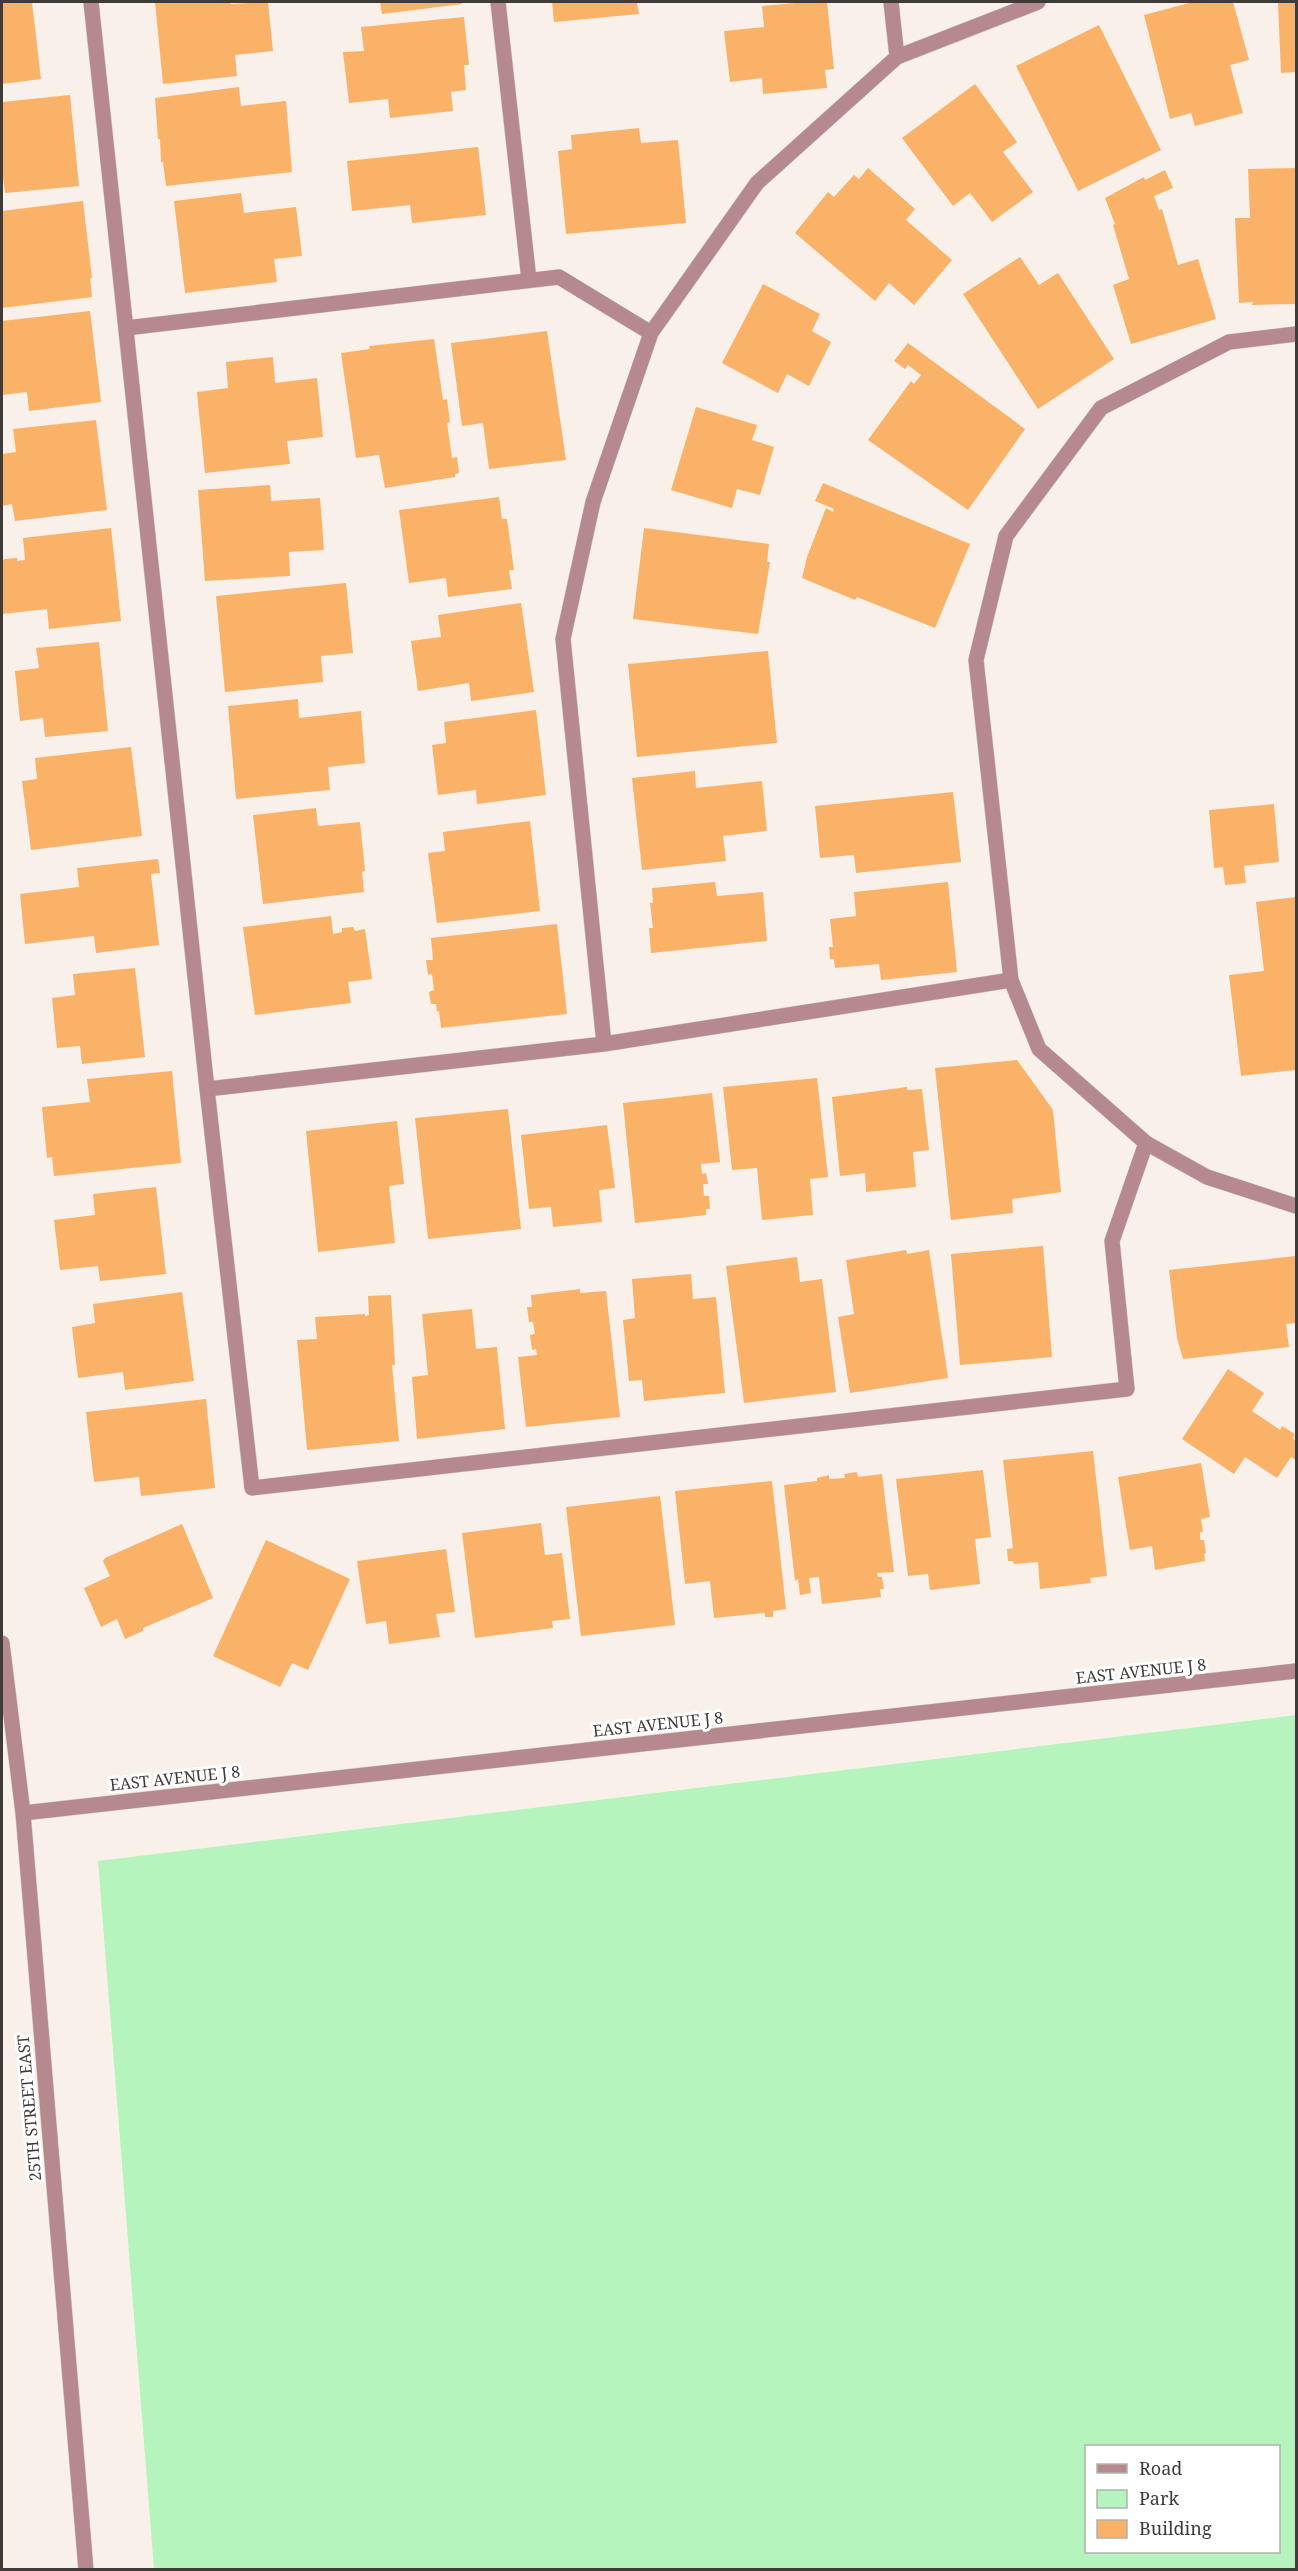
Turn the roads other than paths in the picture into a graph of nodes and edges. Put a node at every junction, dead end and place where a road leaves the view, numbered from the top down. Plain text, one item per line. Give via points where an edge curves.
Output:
1 (92, 2) edge
2 (498, 2) edge
3 (891, 2) edge
4 (1038, 2) edge
5 (897, 57) junction
6 (529, 280) junction
7 (126, 328) junction
8 (651, 333) junction
9 (1296, 334) edge
10 (1011, 980) junction
11 (604, 1044) junction
12 (207, 1089) junction
13 (1146, 1143) junction
14 (1296, 1206) edge
15 (2, 1643) edge
16 (1296, 1671) edge
17 (23, 1813) junction
18 (86, 2570) edge

1 - 7 street
2 - 6 street
3 - 5 street
4 - 5 street
5 - 8 street via 757,183
6 - 7 street
6 - 8 street via 560,277
7 - 12 street
8 - 11 street via 593,502 563,639
9 - 10 street via 1229,342 1101,408 1006,536 976,660
10 - 11 street
10 - 13 street via 1039,1049
11 - 12 street
12 - 13 street via 252,1488 1127,1389 1112,1241
13 - 14 street via 1207,1177
15 - 17 street, 25TH STREET EAST
16 - 17 street, EAST AVENUE J 8
17 - 18 street, 25TH STREET EAST

